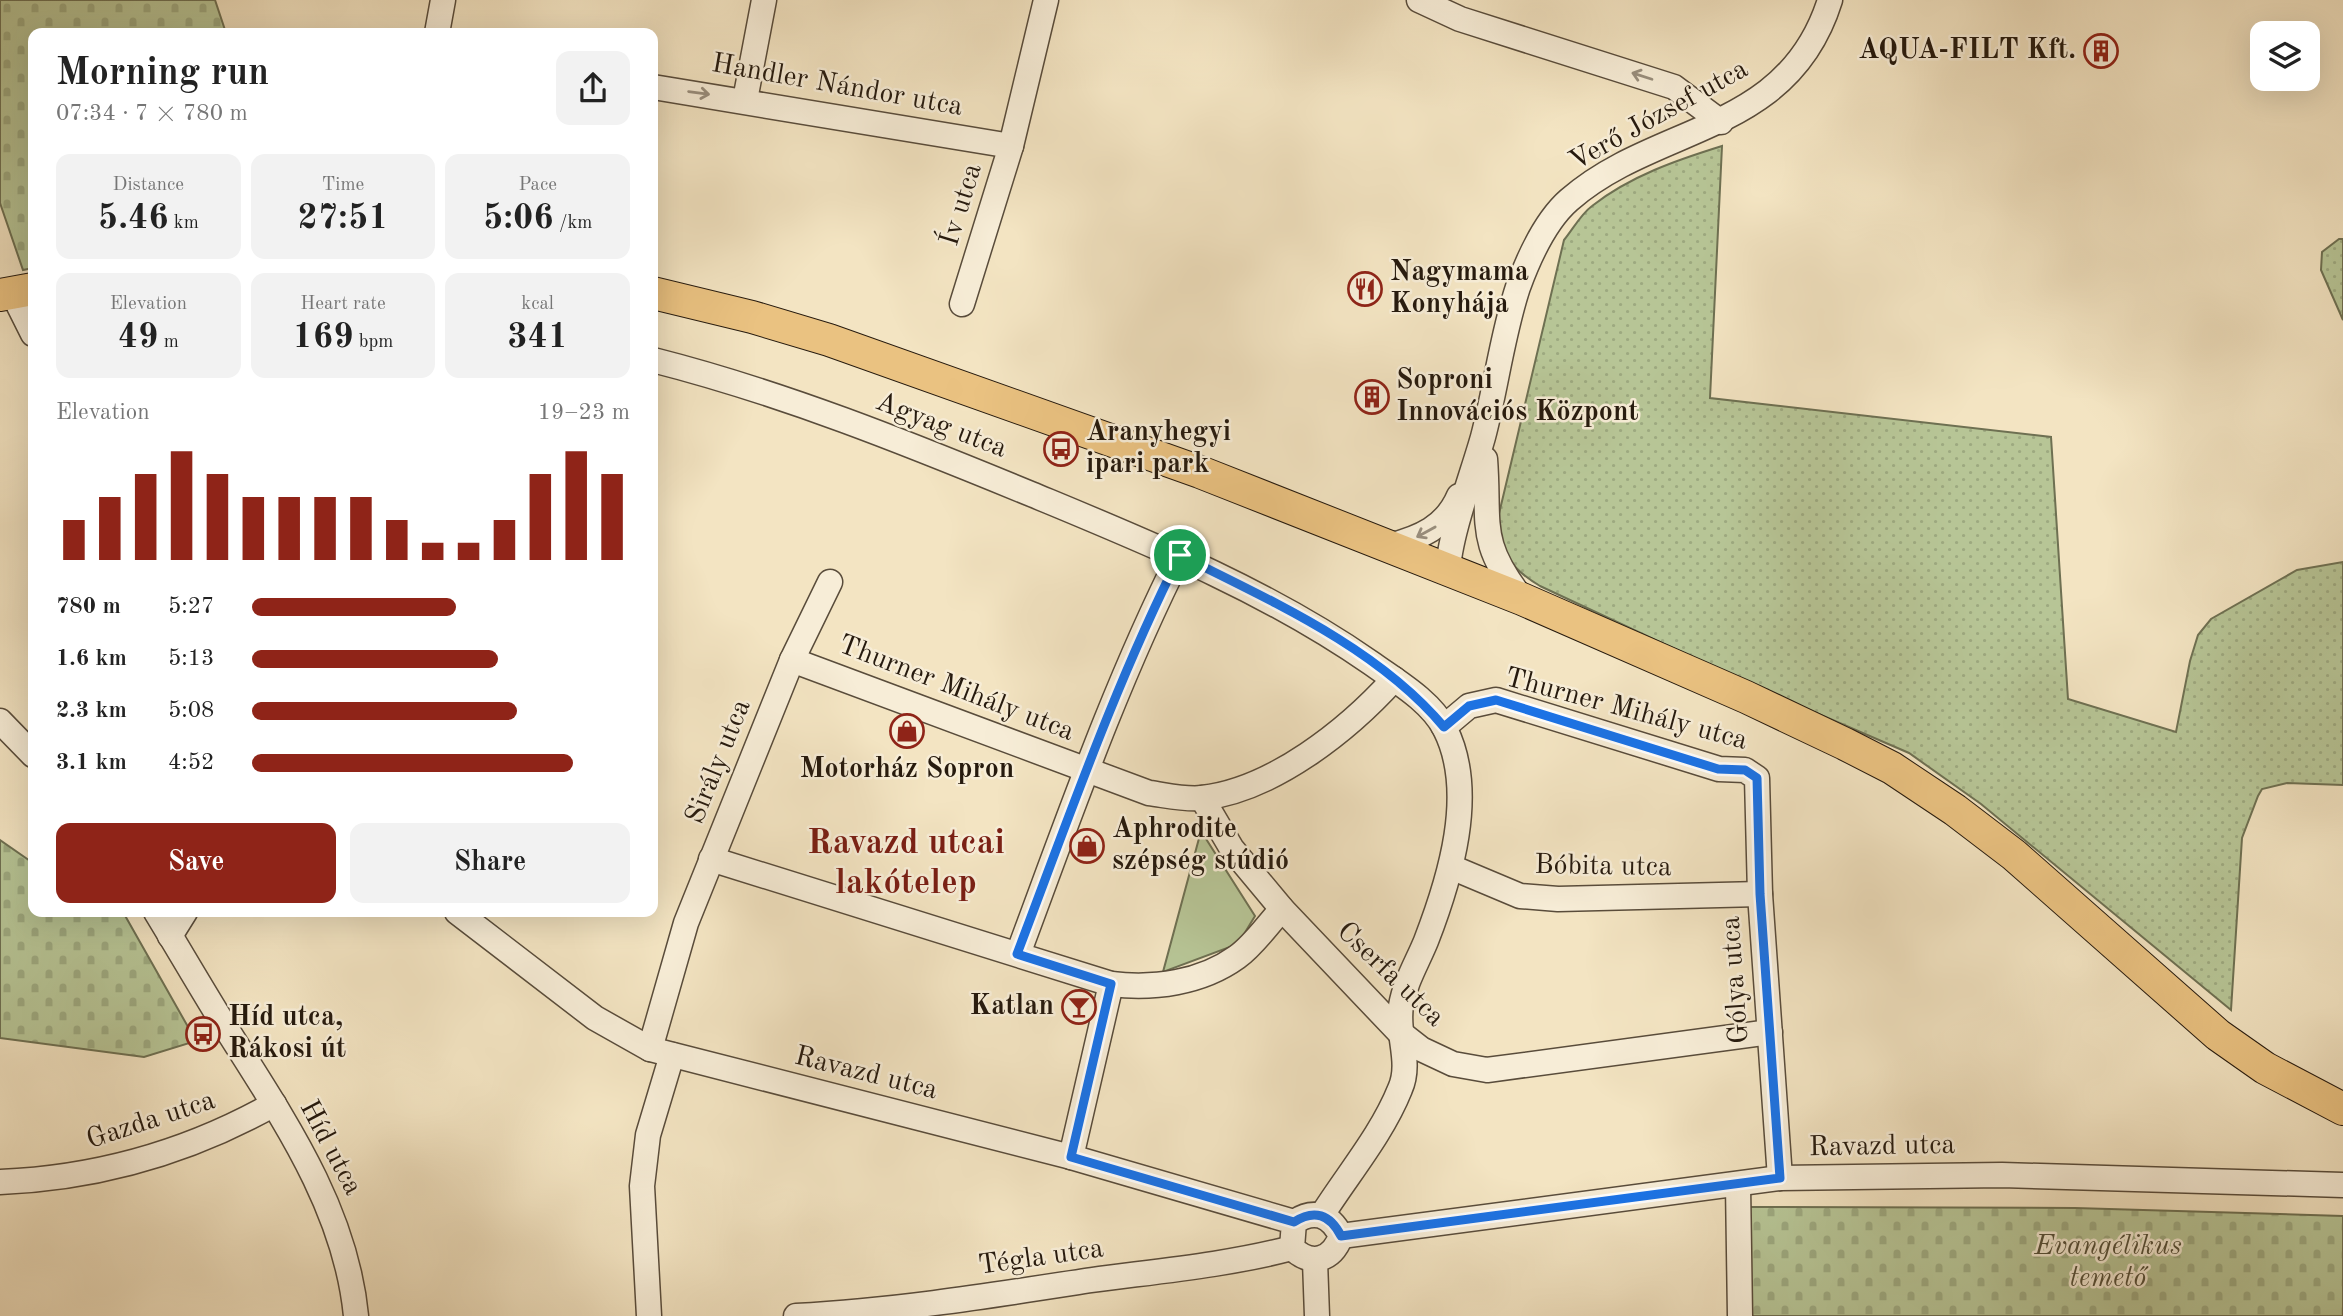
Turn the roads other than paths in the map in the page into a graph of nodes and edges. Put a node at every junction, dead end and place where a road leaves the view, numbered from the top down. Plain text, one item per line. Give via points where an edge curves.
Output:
1 (443, 0) edge
2 (764, 0) edge
3 (1046, 0) edge
4 (1419, 0) edge
5 (1830, 0) edge
6 (438, 28) edge
7 (658, 88) edge
8 (745, 100) junction
9 (1721, 122) junction
10 (1012, 146) junction
11 (658, 294) edge
12 (21, 298) edge
13 (962, 304) dead end
14 (28, 319) edge
15 (658, 361) edge
16 (1483, 434) junction
17 (1485, 522) junction
18 (1389, 546) junction
19 (1180, 555) junction
20 (1448, 571) junction
21 (830, 582) dead end
22 (1522, 599) junction
23 (792, 660) junction
24 (1394, 679) junction
25 (0, 722) edge
26 (1444, 727) junction
27 (28, 750) edge
28 (1086, 770) junction
29 (1757, 778) joint
30 (1202, 798) junction
31 (711, 859) junction
32 (1451, 867) junction
33 (1760, 894) junction
34 (1282, 909) junction
35 (159, 917) edge
36 (182, 917) edge
37 (464, 917) edge
38 (170, 936) junction
39 (1017, 954) junction
40 (1111, 984) junction
41 (1398, 1031) junction
42 (1770, 1032) junction
43 (661, 1052) junction
44 (274, 1104) junction
45 (2343, 1109) edge
46 (1071, 1157) junction
47 (1780, 1178) junction
48 (0, 1182) edge
49 (1738, 1185) junction
50 (2343, 1185) edge
51 (1322, 1215) junction
52 (1294, 1222) junction
53 (1341, 1236) junction
54 (1292, 1248) junction
55 (1315, 1261) junction
56 (356, 1316) edge
57 (649, 1316) edge
58 (796, 1316) edge
59 (1317, 1316) edge
60 (1740, 1316) edge

1 - 6 street
2 - 8 street
3 - 10 street, Ív utca
9 -> 4 street via 1674,87 1460,19
5 - 9 street, Verő József utca via 1803,55 1765,96
7 -> 8 street, Handler Nándor utca
8 - 10 street, Handler Nándor utca
9 - 16 street, Verő József utca via 1603,175 1567,202 1548,227 1518,287
10 - 13 street, Ív utca
11 - 18 main road via 829,340 1200,472
12 - 14 street
15 - 19 street, Agyag utca via 736,381 895,439
16 - 17 street
16 -> 18 street via 1447,516 1422,535
16 - 20 street, Verő József utca
17 - 20 street via 1468,556
17 - 22 street via 1496,562
18 - 20 main road
19 - 24 street, Agyag utca via 1329,634
19 - 28 street via 1148,618
20 - 22 main road
21 - 23 street, Sirály utca
22 - 45 main road via 1746,696 1892,768 2014,855 2218,1035 2265,1068
23 - 28 street, Thurner Mihály utca
23 - 31 street, Sirály utca
24 - 26 street, Agyag utca
24 - 30 street, Thurner Mihály utca via 1366,711 1309,755 1245,786
25 - 27 street
26 - 29 street, Thurner Mihály utca via 1469,706 1496,700 1718,769 1745,770
26 - 32 street via 1453,752 1459,804
28 - 30 street, Thurner Mihály utca via 1149,793
28 - 39 street
29 - 33 street, Gólya utca
30 - 34 street, Cserfa utca via 1232,849
31 - 39 street
31 - 43 street, Sirály utca via 686,923
32 - 33 street, Bóbita utca via 1520,896
32 - 41 street via 1408,978
33 - 42 street, Gólya utca
34 - 40 street via 1237,957 1206,972 1144,988
34 - 41 street, Cserfa utca
35 - 38 street, Híd utca
36 - 38 street
37 - 43 street, Ravazd utca via 595,1018
38 - 44 street, Híd utca
39 - 40 street
40 - 46 street
41 - 42 street, Cserfa utca via 1421,1049 1453,1064 1487,1070
41 - 51 street via 1405,1057 1402,1086
42 - 47 street, Gólya utca
43 - 46 street, Ravazd utca
43 - 57 street, Sirály utca via 642,1186
44 - 48 street, Gazda utca via 239,1124 126,1166 49,1180
44 - 56 street, Híd utca via 313,1173 341,1236 353,1280
46 - 52 street, Ravazd utca
47 - 49 street, Ravazd utca
47 - 50 street, Ravazd utca via 2002,1175
49 - 53 street, Ravazd utca
49 - 60 street
51 - 52 street via 1306,1215
51 - 53 street via 1335,1223
52 - 54 street
53 - 55 street via 1328,1256
54 - 55 street
54 - 58 street, Tégla utca via 997,1294
55 - 59 street

